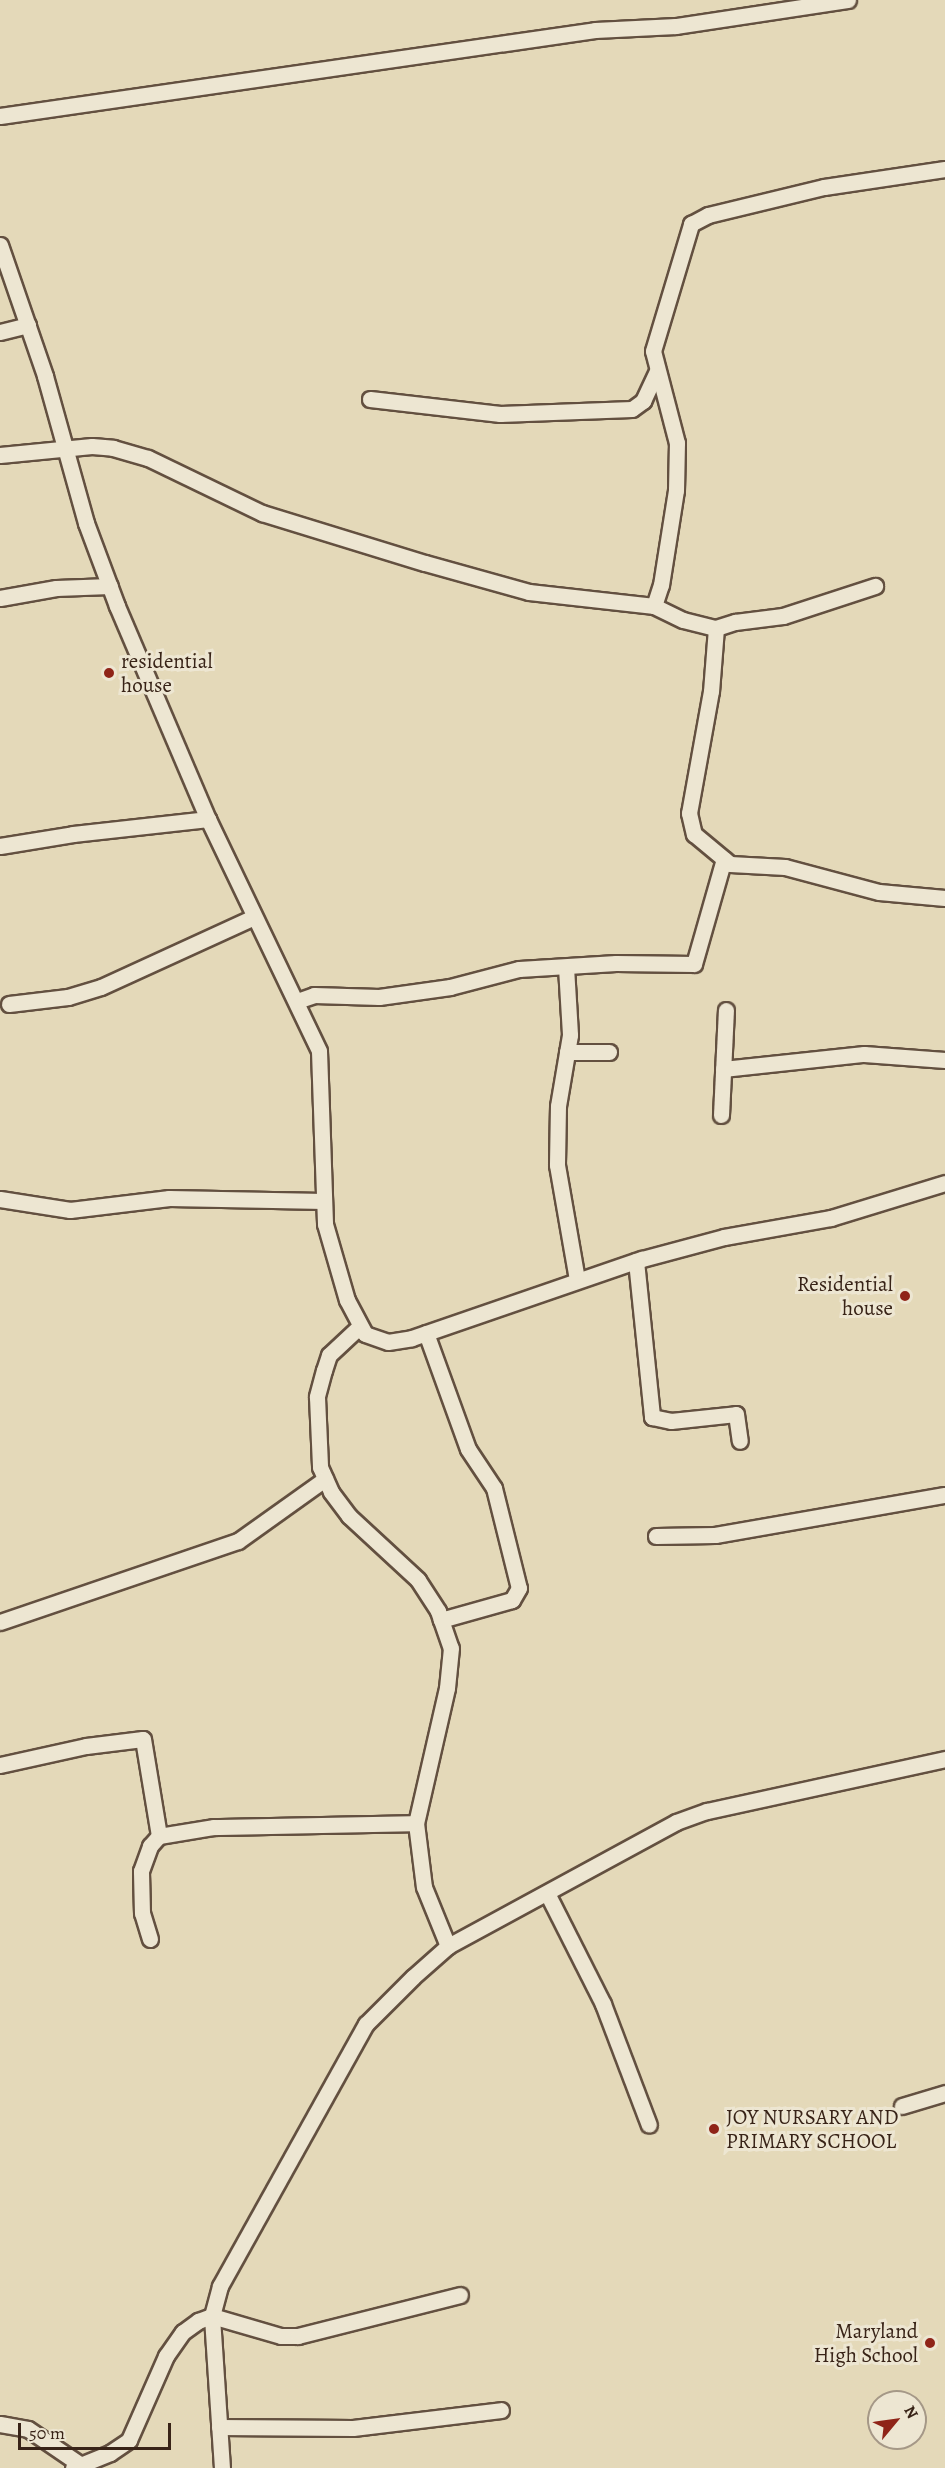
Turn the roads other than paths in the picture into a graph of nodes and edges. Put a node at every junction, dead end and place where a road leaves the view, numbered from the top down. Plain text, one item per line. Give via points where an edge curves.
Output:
1 (848, 0) edge
2 (0, 116) edge
3 (945, 169) edge
4 (0, 245) edge
5 (28, 325) junction
6 (0, 332) edge
7 (657, 371) junction
8 (370, 399) dead end
9 (64, 448) junction
10 (0, 454) edge
11 (110, 586) junction
12 (875, 586) dead end
13 (0, 597) edge
14 (654, 606) junction
15 (716, 628) junction
16 (208, 819) junction
17 (0, 846) edge
18 (724, 860) junction
19 (945, 898) edge
20 (254, 917) junction
21 (566, 967) junction
22 (297, 1002) junction
23 (9, 1004) dead end
24 (726, 1010) dead end
25 (567, 1052) junction
26 (609, 1052) dead end
27 (945, 1060) edge
28 (723, 1069) junction
29 (721, 1115) dead end
30 (945, 1183) edge
31 (0, 1199) edge
32 (324, 1201) junction
33 (636, 1261) junction
34 (577, 1280) junction
35 (359, 1328) junction
36 (426, 1333) junction
37 (740, 1441) dead end
38 (325, 1479) junction
39 (945, 1495) edge
40 (656, 1536) dead end
41 (441, 1620) junction
42 (0, 1622) edge
43 (945, 1759) edge
44 (0, 1765) edge
45 (416, 1823) junction
46 (159, 1836) junction
47 (547, 1893) junction
48 (150, 1939) dead end
49 (448, 1946) junction
50 (945, 2093) edge
51 (902, 2106) dead end
52 (649, 2125) dead end
53 (460, 2295) dead end
54 (212, 2316) junction
55 (501, 2410) dead end
56 (0, 2424) edge
57 (219, 2427) junction
58 (77, 2466) edge
59 (222, 2468) edge

1 - 2 street via 676,26 595,30
3 - 7 street via 824,187 698,218 684,236 653,351
4 - 5 street
5 - 6 street
5 - 9 street
7 - 8 street via 643,401 632,409 500,414
7 - 14 street via 677,443 676,490
9 - 10 street
9 - 11 street
9 - 14 street via 113,448 148,458 262,513 529,592
11 - 13 street via 56,588
11 - 16 street
12 - 15 street via 783,616
14 - 15 street via 683,620
15 - 18 street via 709,701 689,813 694,834
16 - 17 street
16 - 20 street
18 - 19 street via 730,864 785,867 879,892
18 - 21 street via 694,964
20 - 22 street
20 - 23 street via 101,987 68,997
21 - 22 street via 519,969 450,987 379,997 314,996
21 - 25 street via 570,1035
22 - 32 street via 319,1051 322,1070
24 - 28 street
25 - 26 street
25 - 34 street via 558,1106 557,1165
27 - 28 street via 864,1054
28 - 29 street
30 - 33 street via 831,1218 724,1237
31 - 32 street via 70,1210 159,1199
32 - 35 street via 336,1268
33 - 34 street
33 - 37 street via 652,1417 671,1420 736,1414
34 - 36 street
35 - 36 street via 371,1338 388,1342
35 - 38 street via 329,1355 317,1397 320,1467
36 - 41 street via 468,1449 494,1488 519,1588 512,1600
38 - 41 street via 349,1516 418,1580
38 - 42 street via 238,1541
39 - 40 street via 715,1535
41 - 45 street via 451,1648 451,1668
43 - 47 street via 707,1811 676,1822
44 - 46 street via 86,1746 143,1739
45 - 46 street via 214,1827
45 - 49 street via 424,1887
46 - 48 street via 150,1846 141,1871 142,1913
47 - 49 street
47 - 52 street via 603,2004
49 - 54 street via 366,2024 257,2215 220,2286
50 - 51 street
53 - 54 street via 298,2336 281,2336
54 - 57 street
54 - 58 street via 183,2332 166,2356 129,2440 110,2453
55 - 57 street via 353,2428
56 - 58 street via 28,2429
57 - 59 street

